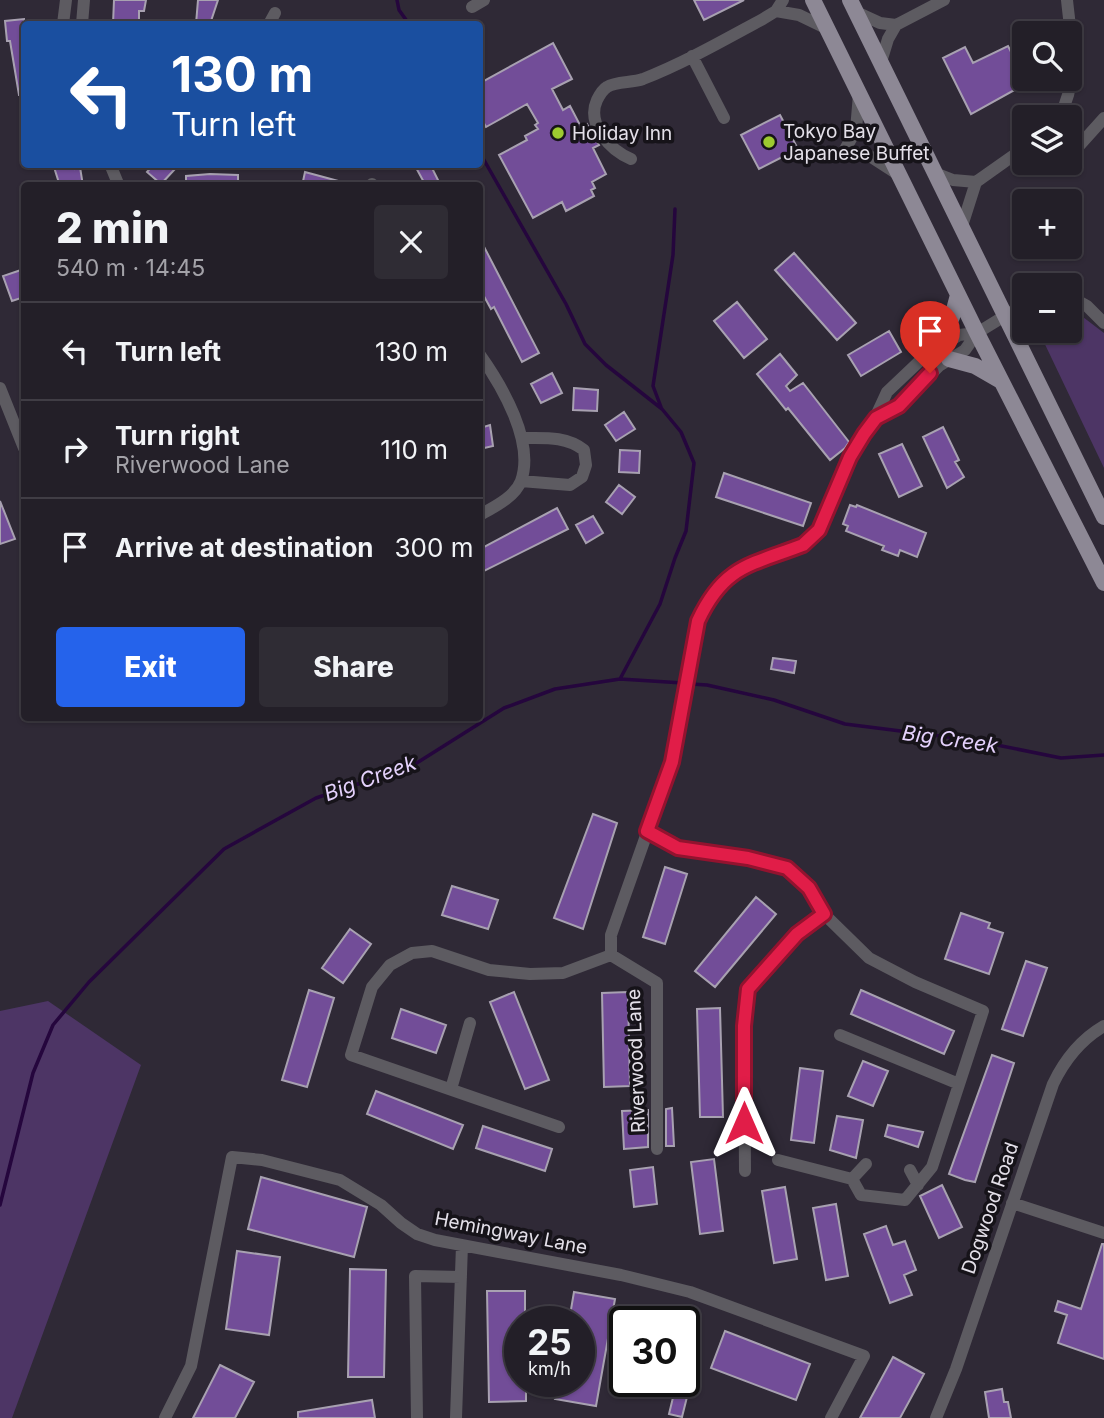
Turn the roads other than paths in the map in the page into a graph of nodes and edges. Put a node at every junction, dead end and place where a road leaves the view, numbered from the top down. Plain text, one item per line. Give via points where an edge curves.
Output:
1 (84, 0) edge
2 (484, 0) edge
3 (813, 0) edge
4 (1067, 0) edge
5 (939, 1) edge
6 (780, 5) edge
7 (853, 6) edge
8 (472, 7) dead end
9 (65, 12) edge
10 (83, 19) edge
11 (896, 25) junction
12 (828, 29) junction
13 (692, 56) junction
14 (881, 62) junction
15 (859, 93) junction
16 (1065, 105) edge
17 (724, 118) dead end
18 (1104, 118) edge
19 (1082, 143) edge
20 (1012, 156) edge
21 (631, 159) dead end
22 (935, 173) junction
23 (899, 175) junction
24 (976, 182) junction
25 (962, 226) junction
26 (958, 295) junction
27 (1082, 302) edge
28 (1012, 311) edge
29 (1006, 315) junction
30 (1104, 323) edge
31 (977, 333) junction
32 (933, 350) junction
33 (483, 359) edge
34 (949, 359) junction
35 (1001, 381) junction
36 (0, 388) edge
37 (876, 418) junction
38 (523, 438) junction
39 (21, 440) edge
40 (521, 481) junction
41 (483, 512) edge
42 (1104, 517) edge
43 (1104, 583) edge
44 (647, 831) junction
45 (824, 914) junction
46 (611, 955) junction
47 (470, 1023) dead end
48 (1104, 1026) edge
49 (840, 1035) dead end
50 (959, 1084) junction
51 (451, 1089) junction
52 (559, 1127) dead end
53 (657, 1149) dead end
54 (778, 1160) dead end
55 (866, 1164) dead end
56 (910, 1170) dead end
57 (745, 1171) dead end
58 (852, 1179) junction
59 (918, 1185) junction
60 (1012, 1203) junction
61 (1104, 1233) edge
62 (462, 1245) junction
63 (461, 1277) junction
64 (165, 1418) edge
65 (417, 1418) edge
66 (456, 1418) edge
67 (831, 1418) edge
68 (936, 1418) edge

1 - 10 street
2 - 8 street
3 - 12 main road
4 - 16 street via 1073,68
5 - 11 street
6 - 12 street
6 - 13 street
7 - 11 street via 880,23
7 - 14 main road
9 - 10 street
11 - 14 street
12 - 15 main road
13 - 17 street
13 - 21 street via 601,93 594,109 597,124 614,150
14 - 22 main road
15 - 23 main road
15 - 23 street via 856,130 844,153 865,153
18 - 19 street
20 - 24 street
22 - 24 street
22 - 25 main road
23 - 26 main road
24 - 25 street
25 - 29 main road
26 - 31 main road
26 - 32 main road via 952,317
27 - 30 street
28 - 29 street
29 - 31 street
29 - 42 main road
31 - 32 street via 959,335
31 - 34 street via 965,350
31 - 35 main road
32 - 37 street via 887,392
33 - 38 street
34 - 35 main road via 975,366
34 - 37 street via 899,406
35 - 43 main road
36 - 39 street
37 - 44 street via 850,457 819,530 803,545 741,567 708,600 698,621 672,762
38 - 40 street
38 - 40 street via 573,441 584,450 586,465 582,477 570,485
40 - 41 street via 499,504
44 - 45 street via 678,848 787,868 809,888
44 - 46 street via 611,934
45 - 50 street via 869,958 983,1011
45 - 57 street via 797,934 748,989
46 - 51 street via 563,973 489,970 432,951 412,953 390,965 372,986 351,1055
46 - 53 street, Riverwood Lane via 657,983
47 - 51 street
48 - 60 street, Dogwood Road via 1083,1041 1061,1068
49 - 50 street
50 - 59 street via 932,1167
51 - 52 street
54 - 58 street
55 - 58 street
56 - 59 street
58 - 59 street via 861,1195 905,1200
60 - 61 street
60 - 68 street, Dogwood Road
62 - 63 street
62 - 64 street, Hemingway Lane via 417,1234 340,1180 232,1157 191,1366
62 - 67 street, Hemingway Lane via 690,1292 864,1356
63 - 65 street via 415,1276
63 - 66 street

